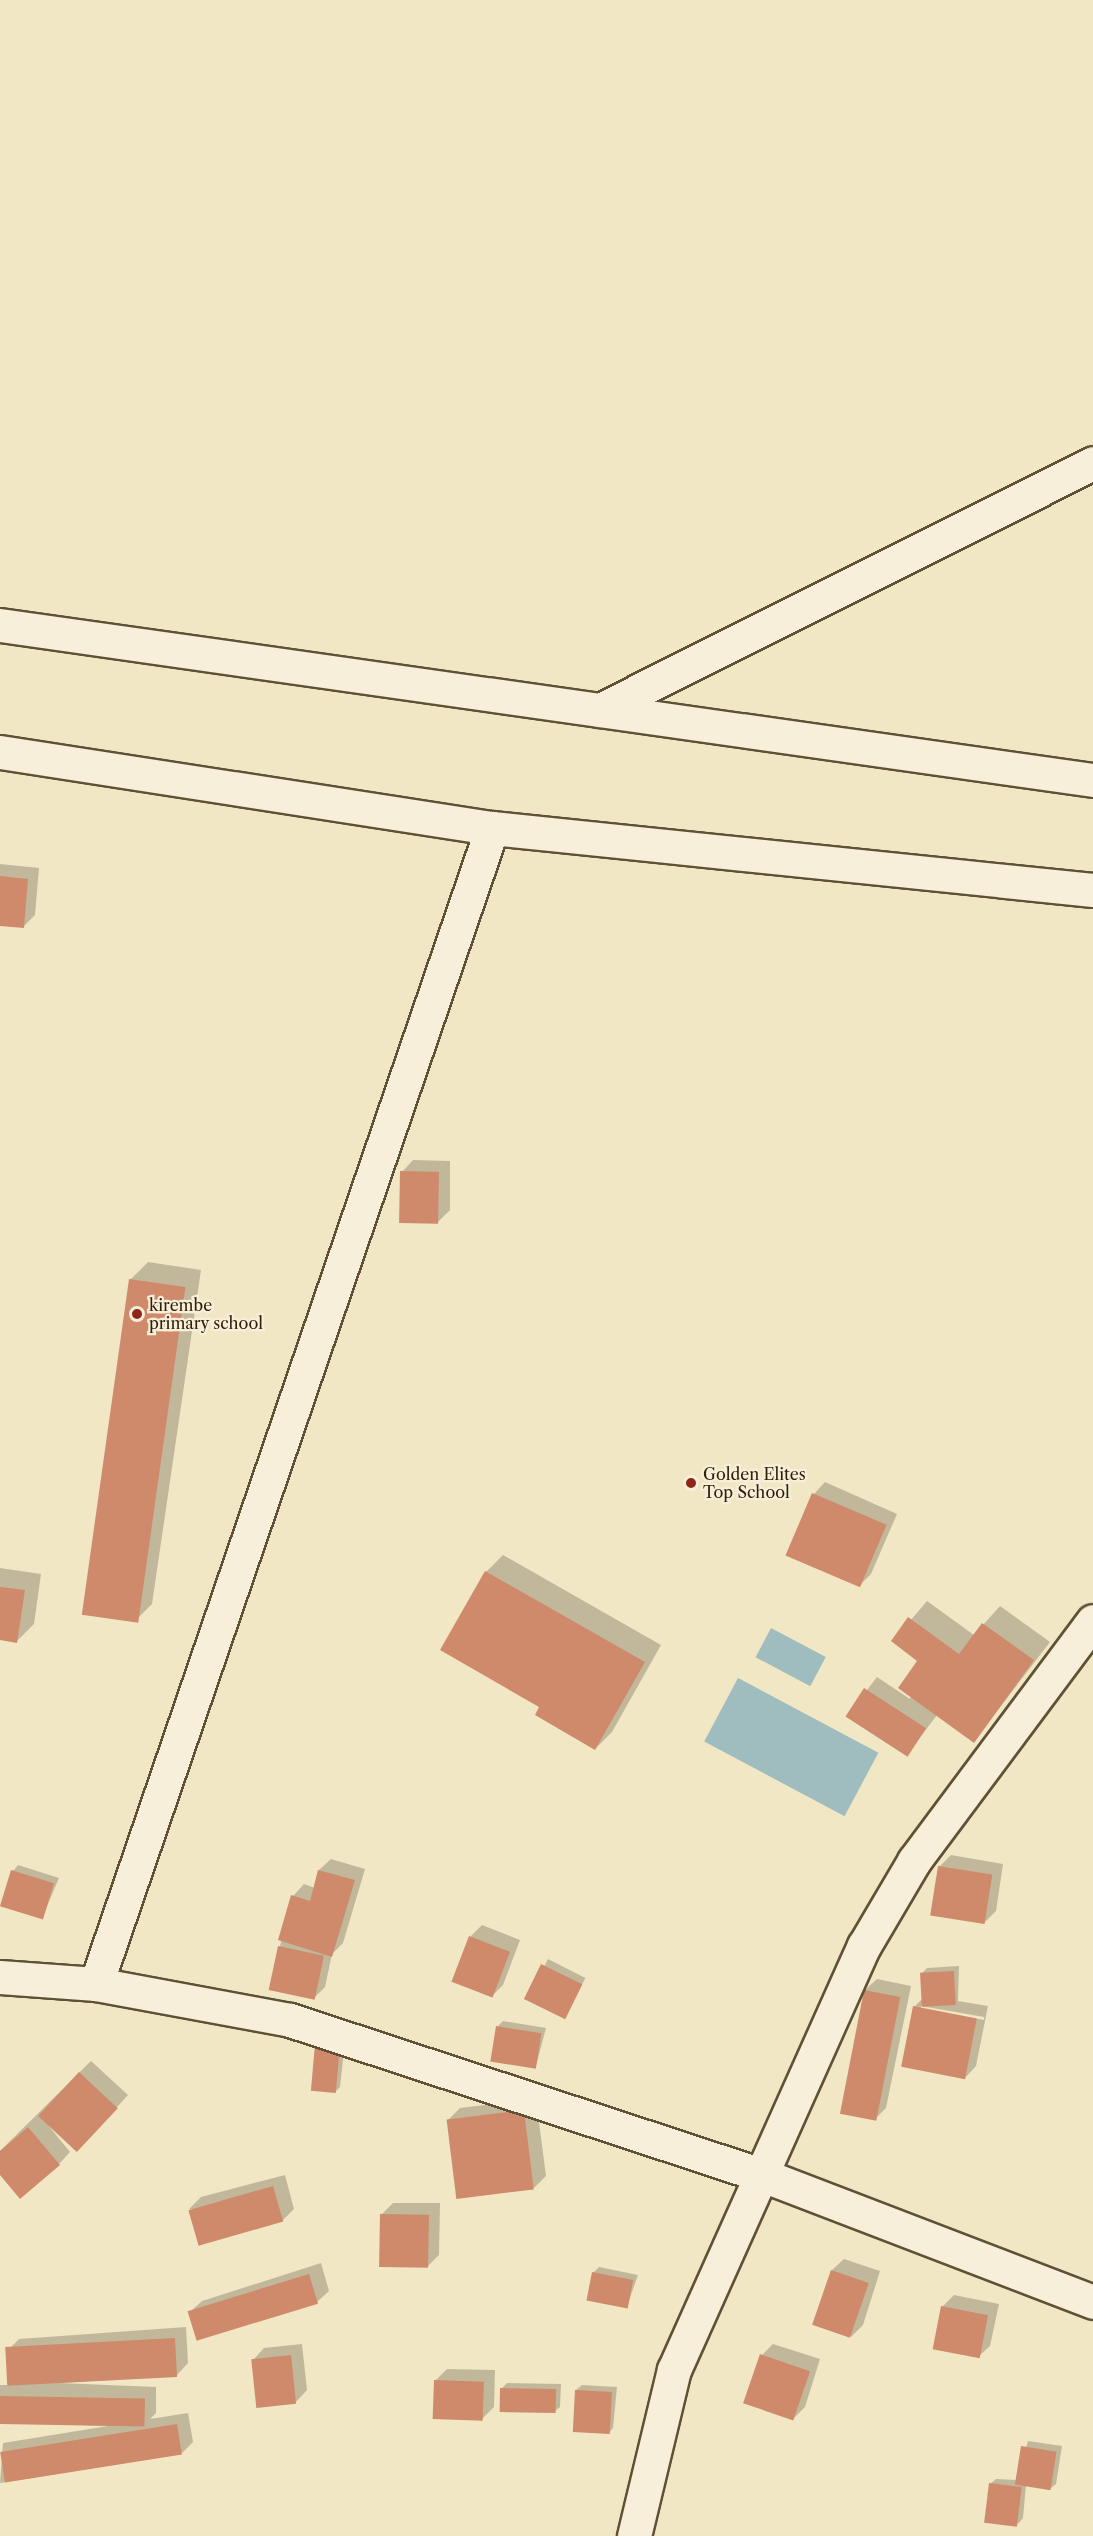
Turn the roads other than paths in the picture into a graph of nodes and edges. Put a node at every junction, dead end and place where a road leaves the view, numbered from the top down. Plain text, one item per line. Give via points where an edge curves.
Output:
1 (1093, 463) edge
2 (0, 625) edge
3 (600, 710) junction
4 (0, 752) edge
5 (1093, 780) edge
6 (492, 828) junction
7 (1093, 890) edge
8 (1093, 1621) edge
9 (0, 1977) edge
10 (96, 1984) junction
11 (765, 2176) junction
12 (1093, 2302) edge
13 (634, 2536) edge

1 - 3 street
2 - 3 street
3 - 5 street
4 - 6 street
6 - 7 street
6 - 10 street
8 - 11 street via 914,1861 864,1946 814,2049
9 - 10 street
10 - 11 street via 290,2020
11 - 12 street
11 - 13 street via 674,2370

